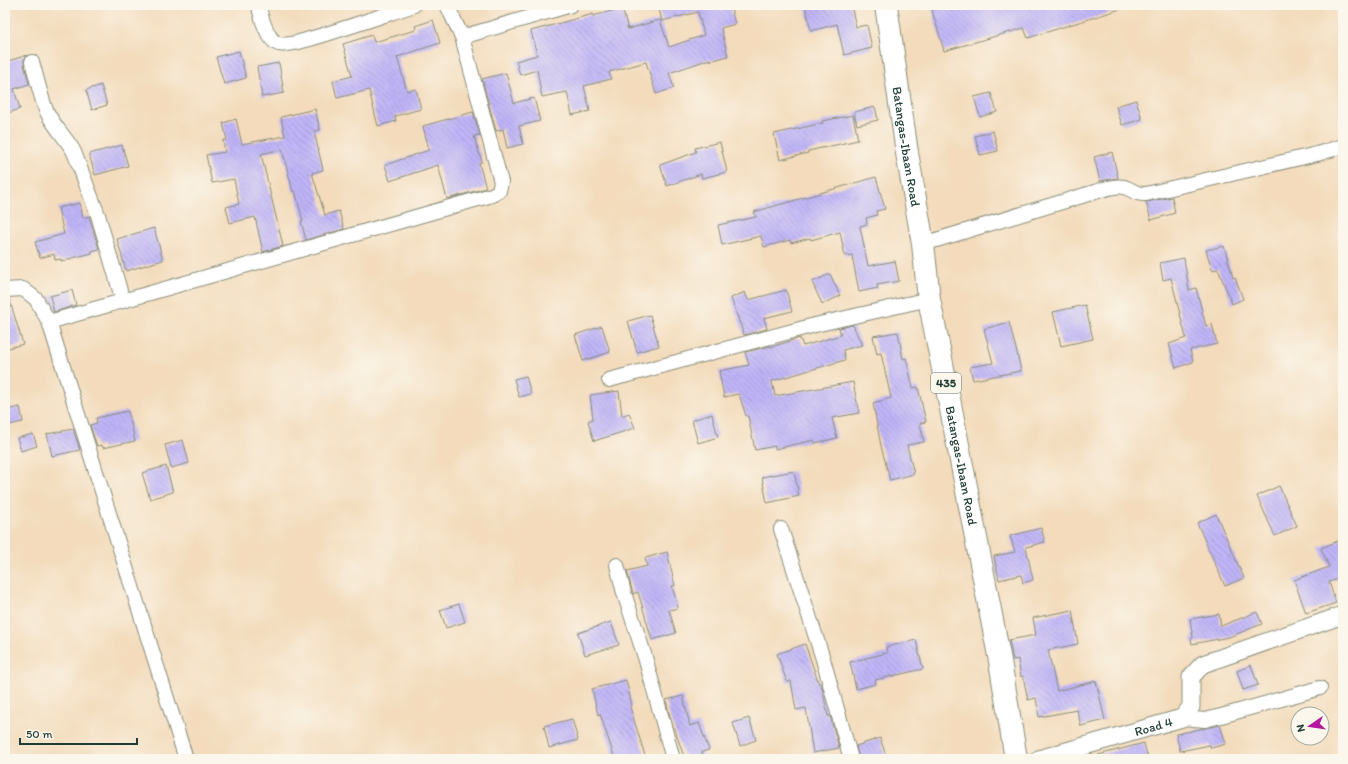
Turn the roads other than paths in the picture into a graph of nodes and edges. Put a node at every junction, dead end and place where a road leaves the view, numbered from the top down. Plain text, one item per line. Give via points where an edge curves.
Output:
1 (259, 5) edge
2 (414, 5) edge
3 (447, 5) edge
4 (571, 5) edge
5 (886, 5) edge
6 (462, 38) junction
7 (32, 62) dead end
8 (1343, 146) edge
9 (923, 244) junction
10 (5, 290) edge
11 (929, 299) junction
12 (123, 301) junction
13 (49, 322) junction
14 (609, 380) dead end
15 (781, 529) dead end
16 (617, 565) dead end
17 (1343, 614) edge
18 (1320, 688) dead end
19 (1182, 718) junction
20 (186, 759) edge
21 (672, 759) edge
22 (851, 759) edge
23 (1016, 759) edge
24 (1039, 759) edge

1 - 2 street via 271,39 279,44 292,44 320,36
3 - 6 street
4 - 6 street
5 - 9 main road, Batangas-Ibaan Road / 435
6 - 12 street via 501,182 499,191 397,223
7 - 12 street via 46,111 70,143 77,159 98,215
8 - 9 street via 1146,194 1139,195 1126,187 1108,188
9 - 11 main road, Batangas-Ibaan Road / 435
10 - 13 street via 23,289 36,299
11 - 14 street via 815,325
11 - 23 main road, Batangas-Ibaan Road / 435 via 997,645
12 - 13 street
13 - 20 street
15 - 22 street via 823,659
16 - 21 street
17 - 19 street, Road 4 via 1203,664 1191,678 1191,707
18 - 19 street via 1204,720
19 - 24 street, Road 4

